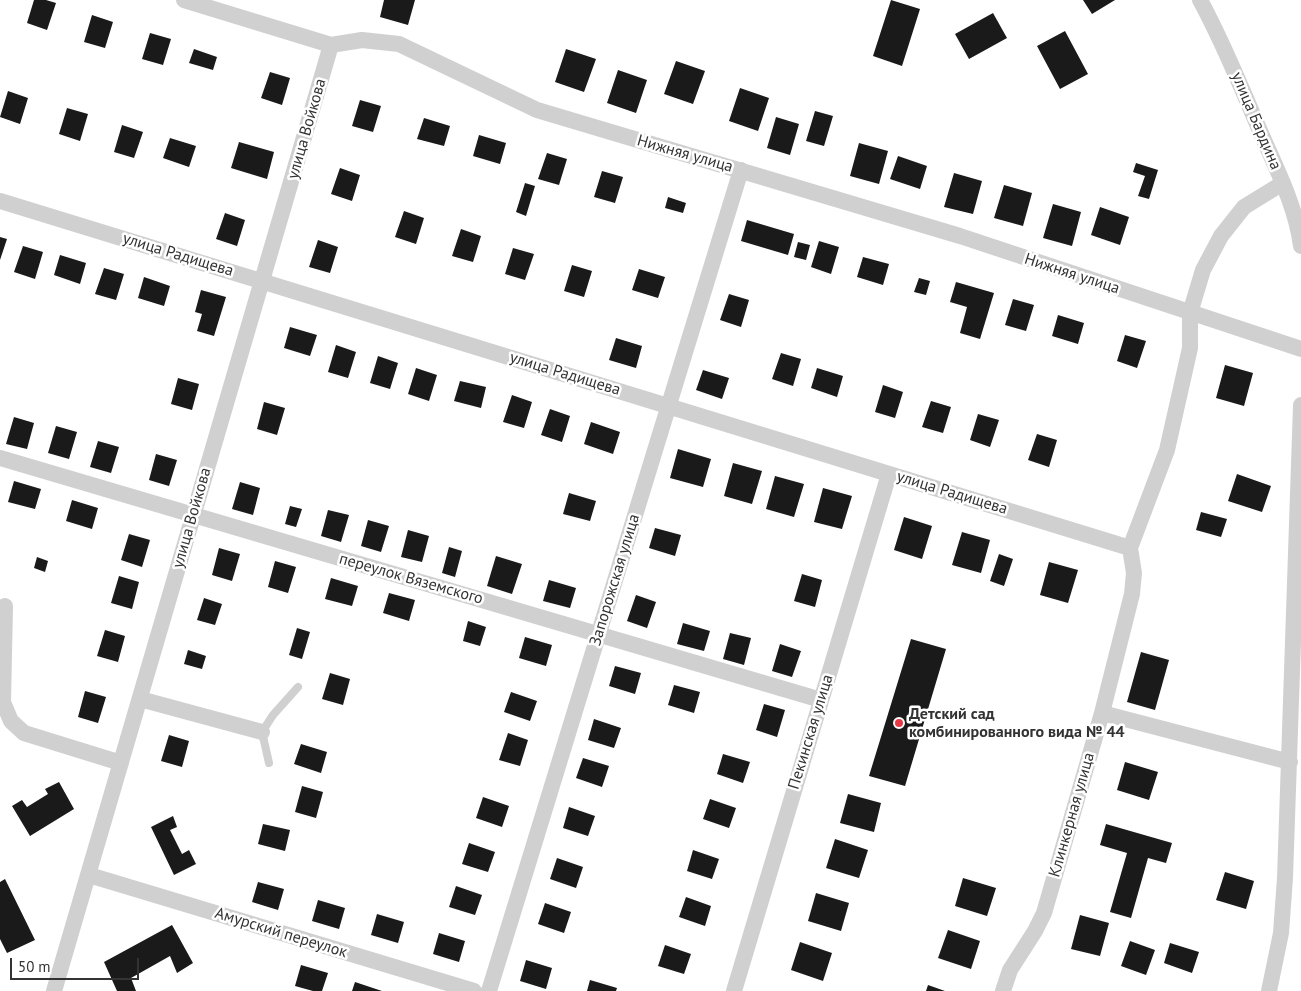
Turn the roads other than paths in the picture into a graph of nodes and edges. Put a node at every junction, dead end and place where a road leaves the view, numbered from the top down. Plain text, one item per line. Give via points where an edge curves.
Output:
1 (184, 0) edge
2 (1200, 0) edge
3 (331, 45) junction
4 (741, 170) junction
5 (1282, 183) junction
6 (0, 201) edge
7 (1296, 206) edge
8 (1301, 246) edge
9 (262, 281) junction
10 (1190, 313) junction
11 (1301, 349) edge
12 (1301, 405) edge
13 (668, 406) junction
14 (0, 458) edge
15 (889, 474) junction
16 (193, 515) junction
17 (1130, 548) junction
18 (6, 606) dead end
19 (598, 634) junction
20 (298, 686) dead end
21 (140, 699) junction
22 (821, 700) junction
23 (1102, 713) junction
24 (262, 732) junction
25 (1290, 762) junction
26 (121, 763) junction
27 (269, 763) dead end
28 (89, 875) junction
29 (54, 991) edge
30 (474, 991) edge
31 (490, 991) edge
32 (734, 991) edge
33 (1003, 991) edge
34 (1269, 991) edge

1 - 3 street, Нижняя улица
2 - 5 street, улица Бардина via 1217,31
3 - 4 street, Нижняя улица via 362,40 399,44 537,110
3 - 9 street, улица Войкова
4 - 10 street, Нижняя улица via 960,236
4 - 13 street, Запорожская улица
5 - 7 street, улица Бардина
5 - 10 street, Клинкерная улица via 1244,207 1221,236 1203,270
6 - 9 street, улица Радищева
7 - 8 street, улица Бардина
9 - 13 street, улица Радищева
9 - 16 street, улица Войкова
10 - 11 street, Нижняя улица
10 - 17 street, Клинкерная улица via 1190,348 1167,450
12 - 25 street
13 - 15 street, улица Радищева
13 - 19 street, Запорожская улица
14 - 16 street, переулок Вяземского
15 - 17 street, улица Радищева
15 - 22 street, Пекинская улица
16 - 19 street, переулок Вяземского
16 - 21 street, улица Войкова
17 - 23 street, Клинкерная улица via 1134,573 1132,594
18 - 26 street via 3,702 11,721 24,733
19 - 22 street, переулок Вяземского
19 - 31 street, Запорожская улица
20 - 24 lane
21 - 24 street
21 - 26 street, улица Войкова
22 - 32 street, Пекинская улица
23 - 25 street
23 - 33 street, Клинкерная улица via 1044,913 1010,970
24 - 27 lane
25 - 34 street via 1281,932
26 - 28 street, улица Войкова
28 - 29 street, улица Войкова
28 - 30 street, Амурский переулок

